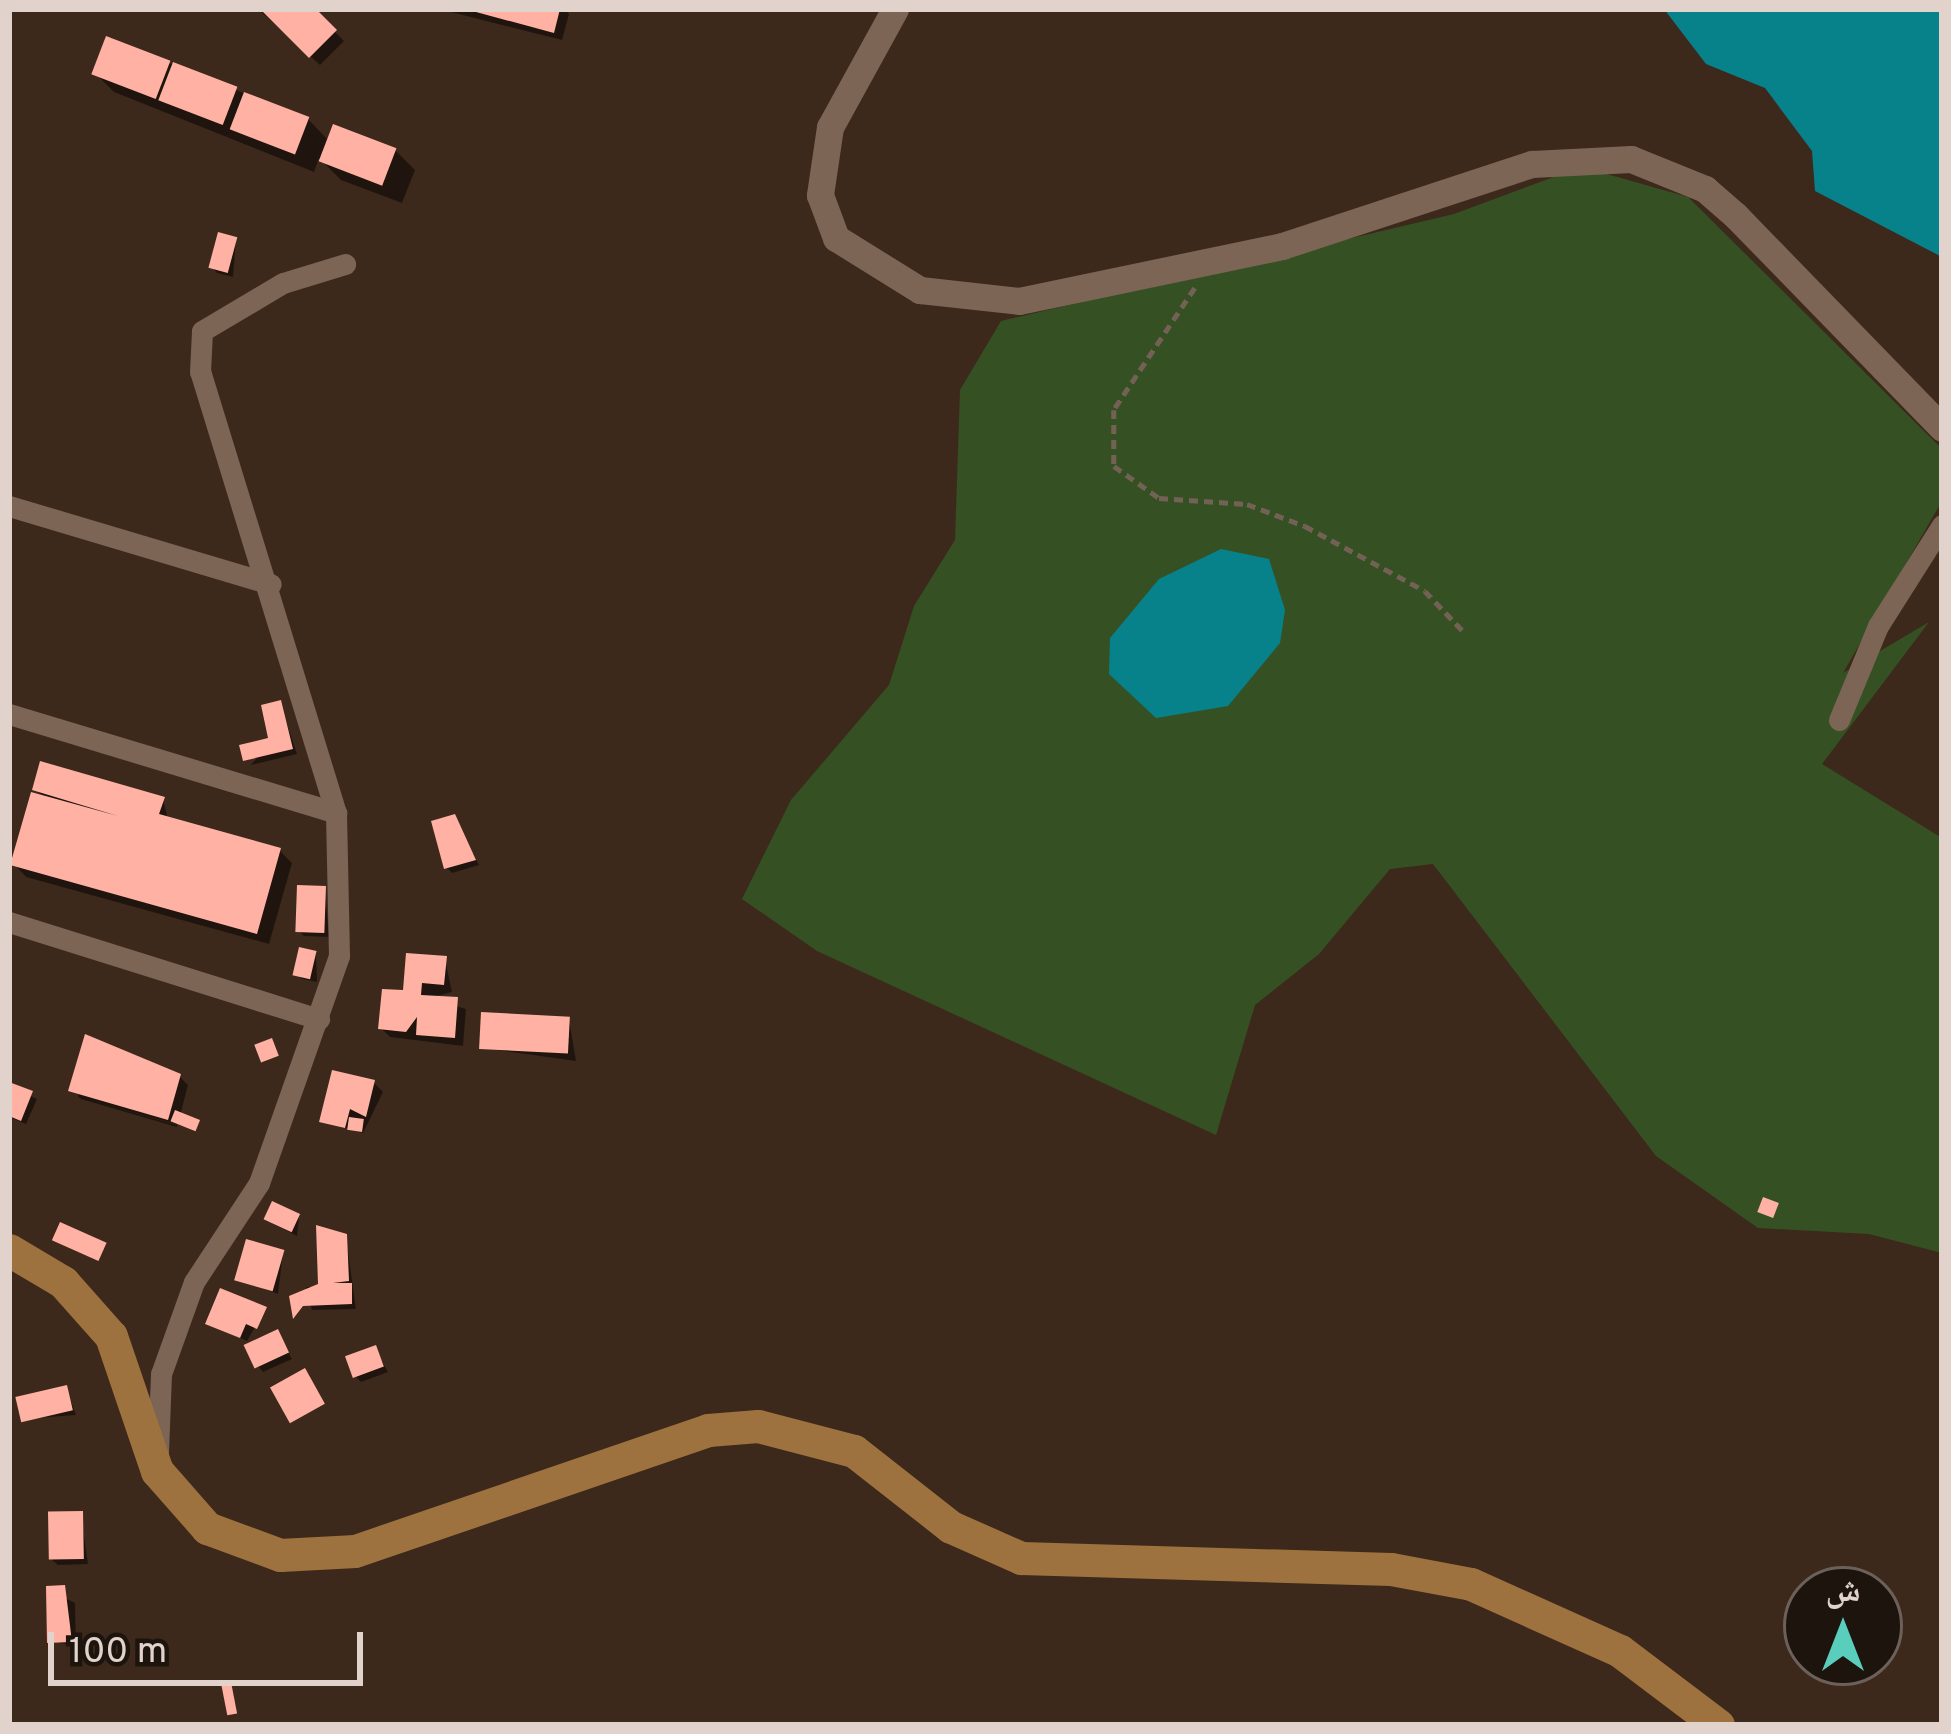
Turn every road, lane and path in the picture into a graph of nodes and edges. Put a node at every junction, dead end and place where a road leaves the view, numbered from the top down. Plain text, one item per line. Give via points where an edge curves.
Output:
1 (895, 9) edge
2 (345, 264) dead end
3 (1194, 264) junction
4 (1942, 428) edge
5 (9, 506) edge
6 (1942, 525) edge
7 (271, 584) junction
8 (1465, 633) dead end
9 (9, 715) edge
10 (1839, 720) dead end
11 (336, 813) junction
12 (9, 922) edge
13 (319, 1018) junction
14 (9, 1250) edge
15 (157, 1471) junction
16 (1718, 1725) edge

1 - 3 street via 822,148 820,195 836,238 875,269 969,301
2 - 7 street via 283,283 202,331 200,372
3 - 4 street via 1532,164 1631,159 1705,189
3 - 8 path via 1196,297 1114,410 1114,466 1159,498 1247,504 1305,526 1425,591
5 - 7 street
6 - 10 street via 1878,626
7 - 11 street
9 - 11 street
11 - 13 street via 339,956
12 - 13 street
13 - 15 street via 259,1184 194,1282 161,1374
14 - 15 main road via 63,1282 111,1336
15 - 16 main road via 207,1528 280,1555 336,1552 485,1514 708,1430 808,1433 854,1451 951,1527 1021,1558 1390,1569 1471,1584 1621,1651

